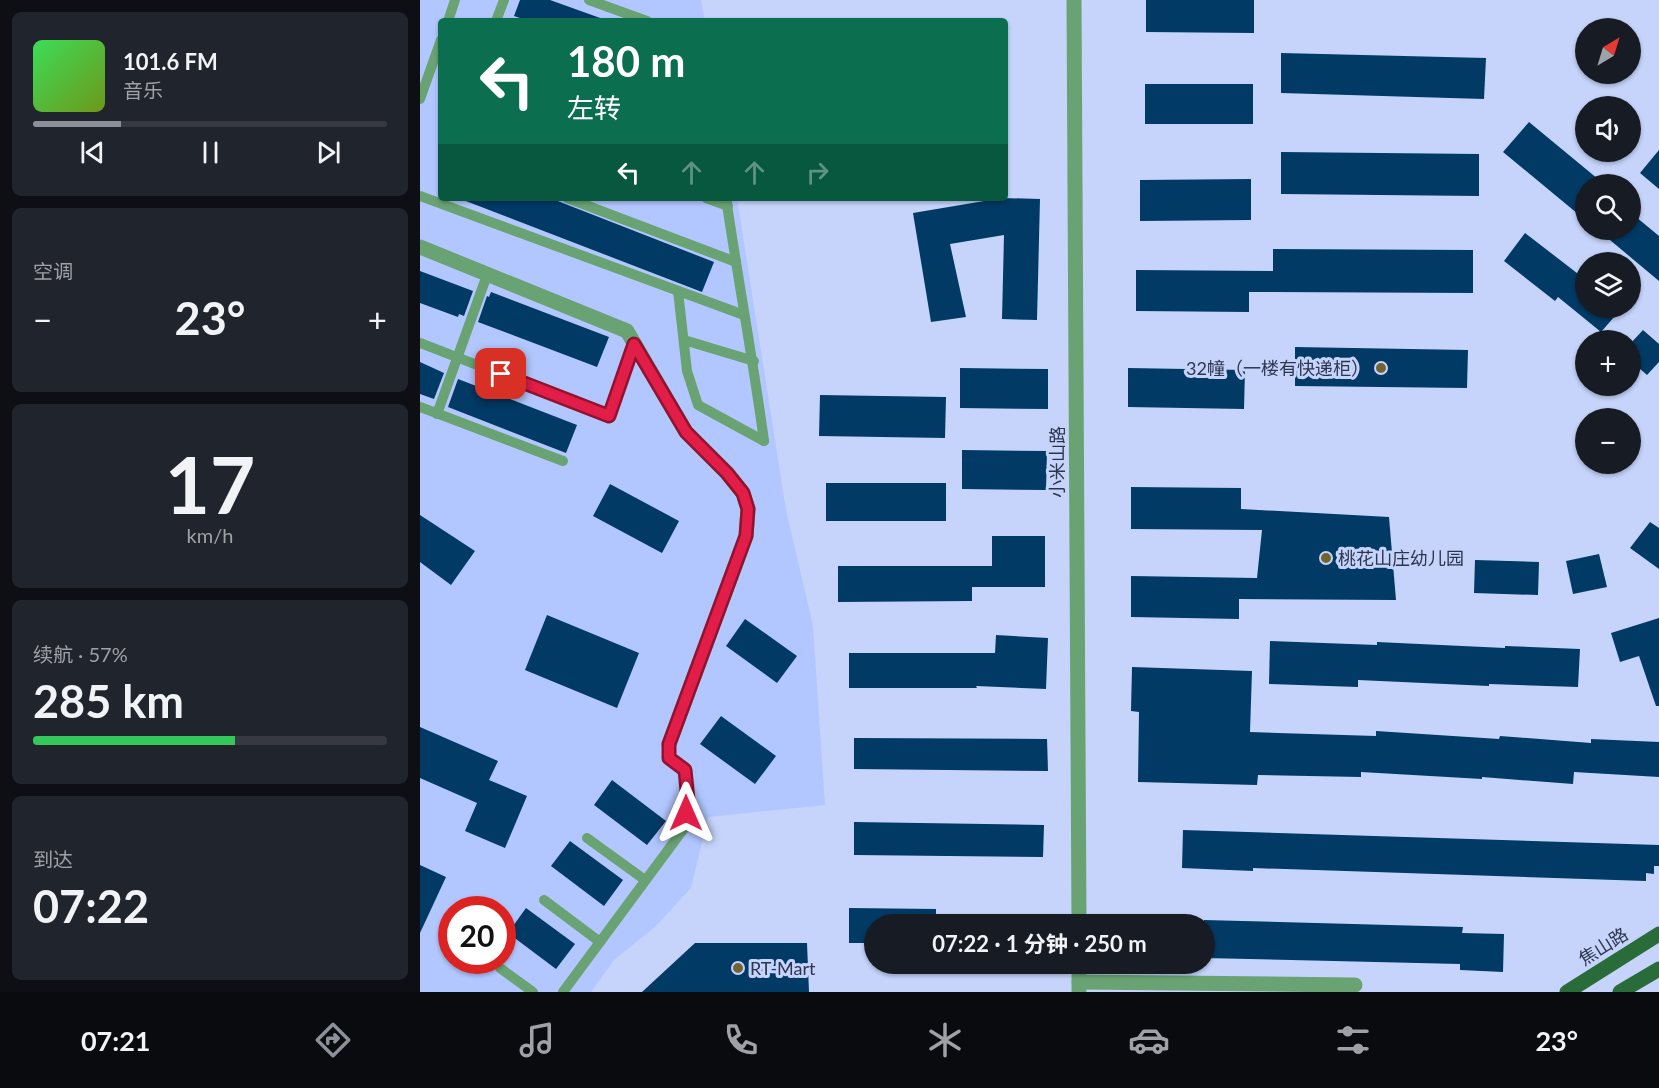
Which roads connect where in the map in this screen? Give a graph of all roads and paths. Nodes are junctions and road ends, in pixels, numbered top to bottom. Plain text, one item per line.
1 (455, 0) edge
2 (504, 0) edge
3 (589, 0) edge
4 (1074, 0) edge
5 (449, 18) edge
6 (497, 18) edge
7 (639, 18) edge
8 (438, 48) edge
9 (420, 99) edge
10 (420, 196) edge
11 (575, 201) edge
12 (727, 202) edge
13 (420, 247) edge
14 (736, 262) junction
15 (488, 274) junction
16 (678, 291) junction
17 (744, 315) junction
18 (684, 340) junction
19 (420, 343) edge
20 (634, 344) junction
21 (457, 357) junction
22 (754, 361) junction
23 (420, 407) edge
24 (437, 414) junction
25 (563, 461) dead end
26 (669, 744) joint
27 (587, 838) dead end
28 (645, 880) junction
29 (544, 900) dead end
30 (1079, 914) edge
31 (1659, 933) edge
32 (600, 942) junction
33 (1659, 969) edge
34 (508, 974) edge
35 (1355, 985) dead end
36 (1079, 987) edge
37 (533, 992) edge
38 (563, 992) edge
39 (1567, 992) edge
40 (1620, 992) edge

1 - 5 lane
2 - 6 lane
3 - 7 lane
4 - 30 street, 小米山路
8 - 9 lane
10 - 16 lane
11 - 14 lane
12 - 14 lane
13 - 15 street
14 - 17 lane
15 - 20 street
15 - 21 lane
16 - 17 lane
16 - 18 lane
17 - 22 lane
18 - 22 lane
18 - 22 lane
19 - 21 lane
20 - 21 lane
20 - 26 street
21 - 24 lane
23 - 24 lane
24 - 25 lane
26 - 28 lane
27 - 28 lane
28 - 32 lane
29 - 32 lane
31 - 39 main road, 焦山路
32 - 38 lane
33 - 40 main road
34 - 37 lane
35 - 36 street

